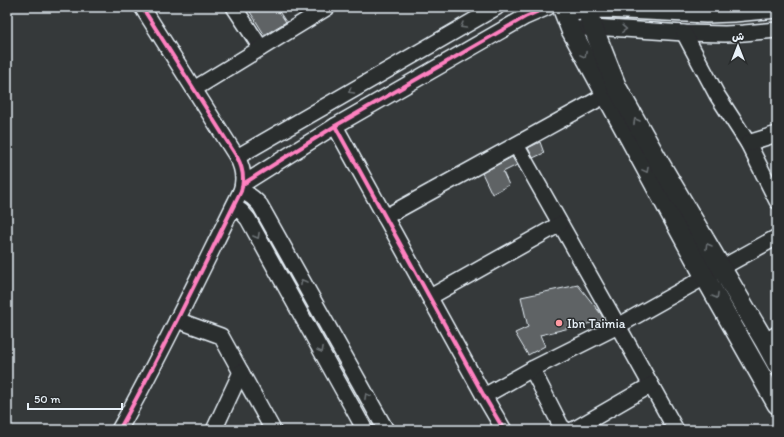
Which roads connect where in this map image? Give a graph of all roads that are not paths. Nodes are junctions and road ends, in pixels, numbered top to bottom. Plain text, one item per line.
1 (142, 7) edge
2 (234, 7) edge
3 (497, 7) edge
4 (548, 7) edge
5 (326, 8) edge
6 (777, 10) edge
7 (588, 15) edge
8 (566, 17) edge
9 (777, 30) edge
10 (684, 33) junction
11 (261, 48) junction
12 (194, 89) junction
13 (611, 91) junction
14 (335, 126) junction
15 (777, 134) edge
16 (748, 143) junction
17 (516, 144) junction
18 (237, 157) junction
19 (242, 188) junction
20 (777, 201) edge
21 (234, 206) junction
22 (385, 217) junction
23 (560, 224) junction
24 (777, 237) edge
25 (713, 272) junction
26 (430, 297) junction
27 (177, 320) junction
28 (618, 326) junction
29 (771, 338) edge
30 (777, 364) edge
31 (532, 369) junction
32 (241, 372) junction
33 (651, 385) junction
34 (484, 396) junction
35 (777, 404) edge
36 (360, 428) edge
37 (119, 430) edge
38 (214, 430) edge
39 (273, 430) edge
40 (386, 430) edge
41 (504, 430) edge
42 (566, 430) edge
43 (572, 430) edge
44 (676, 430) edge

1 - 12 street
2 - 11 street
3 -> 18 street
4 - 14 street
5 - 11 street
6 - 7 street
7 - 8 street
7 -> 10 street
7 - 13 main road
8 -> 13 main road
9 - 10 street
10 - 16 street
11 - 12 street
12 - 18 street
13 - 17 street
13 - 25 main road
14 - 19 street
14 - 22 street
15 - 16 street
16 - 20 street
17 - 22 street
17 - 23 street
18 - 19 street
19 - 21 street
40 -> 19 street
21 - 27 street
21 -> 36 street
22 - 26 street
23 - 26 street
23 - 28 street
24 - 25 street
25 - 28 street
25 - 29 main road
25 -> 35 main road
26 - 34 street
27 - 32 street
27 - 37 street
28 - 31 street
28 - 33 street
29 - 30 main road
31 - 34 street
31 - 42 street
32 - 38 street
32 - 39 street
33 - 43 street
33 - 44 street
34 - 41 street

